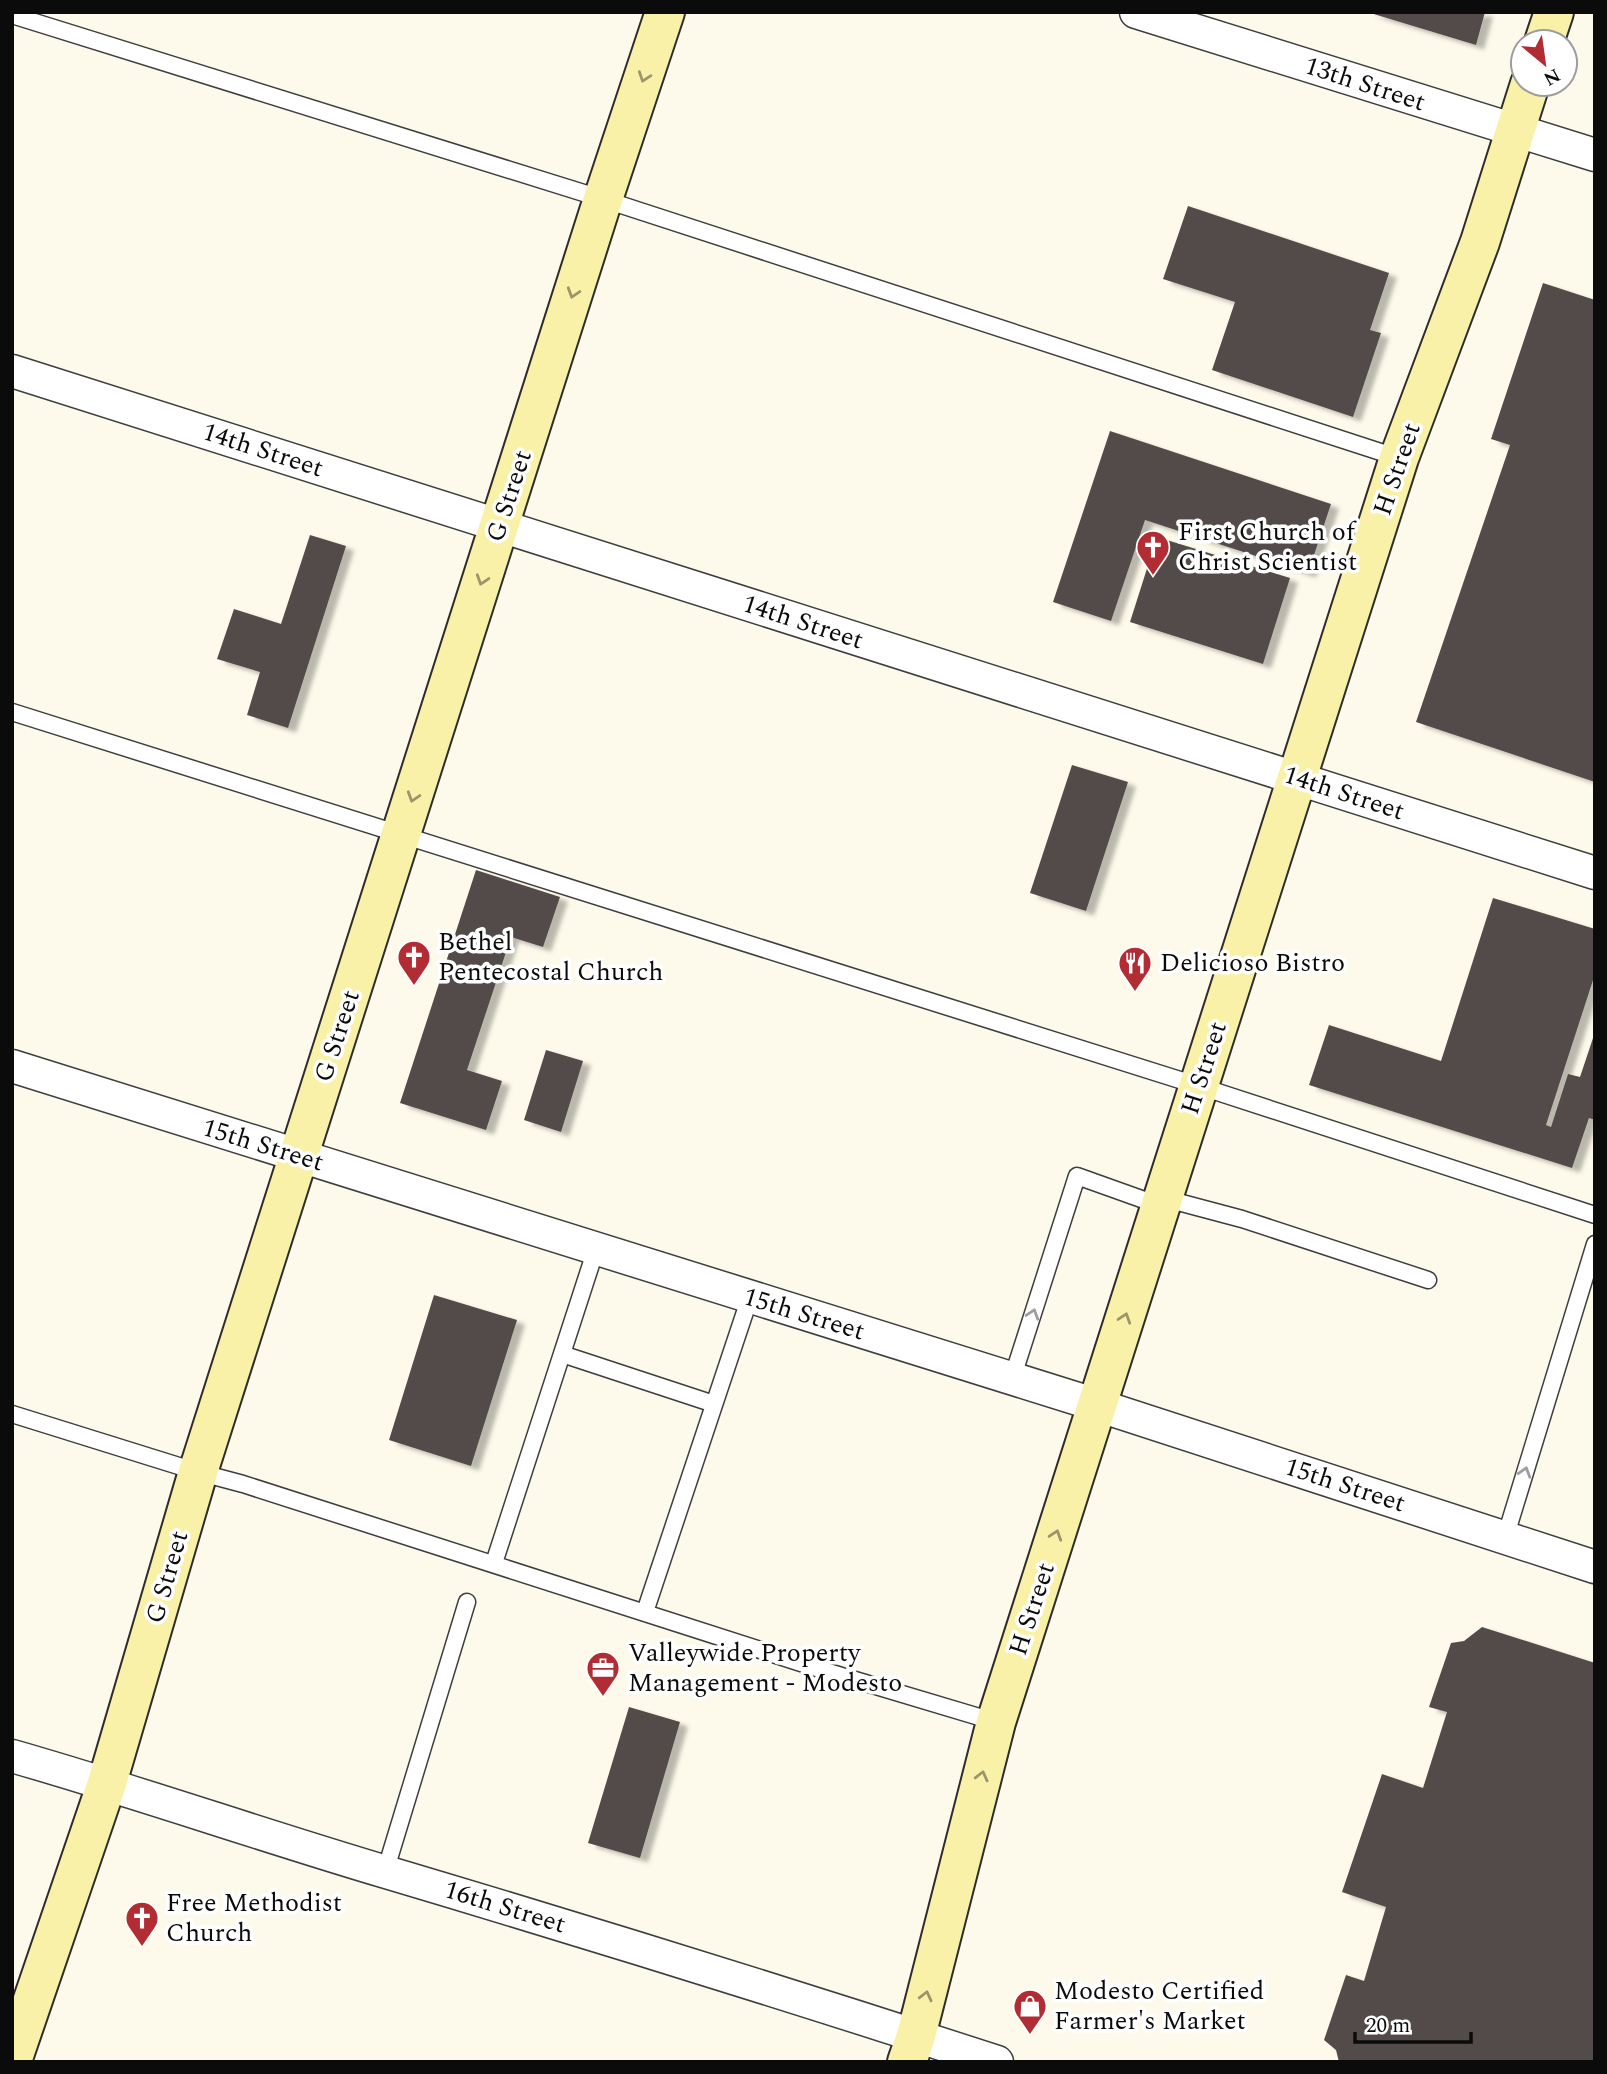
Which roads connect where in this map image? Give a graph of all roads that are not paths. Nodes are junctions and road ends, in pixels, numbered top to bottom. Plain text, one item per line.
1 (666, 12) edge
2 (1136, 12) edge
3 (12, 15) edge
4 (1526, 98) edge
5 (1515, 131) junction
6 (1595, 155) edge
7 (603, 199) junction
8 (12, 371) edge
9 (1399, 458) junction
10 (499, 525) junction
11 (12, 712) edge
12 (1297, 778) junction
13 (401, 836) junction
14 (1595, 873) edge
15 (12, 1066) edge
16 (1199, 1086) junction
17 (299, 1156) junction
18 (1162, 1202) junction
19 (1595, 1215) edge
20 (1595, 1244) edge
21 (596, 1249) junction
22 (1428, 1280) dead end
23 (750, 1297) junction
24 (562, 1354) junction
25 (1012, 1379) junction
26 (714, 1404) junction
27 (1097, 1405) junction
28 (12, 1414) edge
29 (198, 1472) junction
30 (1505, 1538) junction
31 (494, 1563) junction
32 (1595, 1567) edge
33 (467, 1602) dead end
34 (645, 1612) junction
35 (996, 1723) junction
36 (12, 1756) edge
37 (107, 1783) junction
38 (385, 1872) junction
39 (912, 2049) edge
40 (12, 2061) edge
41 (997, 2062) edge

1 -> 7 main road, G Street
2 - 5 street, 13th Street
3 - 7 lane
4 - 5 main road, H Street
5 - 6 street, 13th Street
5 - 9 main road, H Street
7 - 9 lane
7 -> 10 main road, G Street
8 - 10 street, 14th Street
9 - 12 main road, H Street
10 - 12 street, 14th Street
10 -> 13 main road, G Street
11 - 13 lane
12 - 14 street, 14th Street
12 - 16 main road, H Street
13 - 16 lane
13 - 17 main road, G Street
15 - 17 street, 15th Street
16 - 18 main road, H Street
16 - 19 lane
17 - 21 street, 15th Street
17 - 29 main road, G Street
18 - 22 lane
25 -> 18 lane
27 -> 18 main road, H Street
30 -> 20 lane
21 - 23 street, 15th Street
21 - 24 lane
23 - 25 street, 15th Street
23 - 26 lane
24 - 26 lane
24 - 31 lane
25 - 27 street, 15th Street
26 - 34 lane
27 - 30 street, 15th Street
35 -> 27 main road, H Street
28 - 29 lane
29 - 31 lane
29 - 37 main road, G Street
30 - 32 street, 15th Street
31 - 34 lane
33 - 38 lane
34 - 35 lane
39 -> 35 main road, H Street
36 - 37 street, 16th Street
37 - 38 street, 16th Street
37 - 40 main road, G Street
38 - 39 street, 16th Street
39 - 41 street, 16th Street

